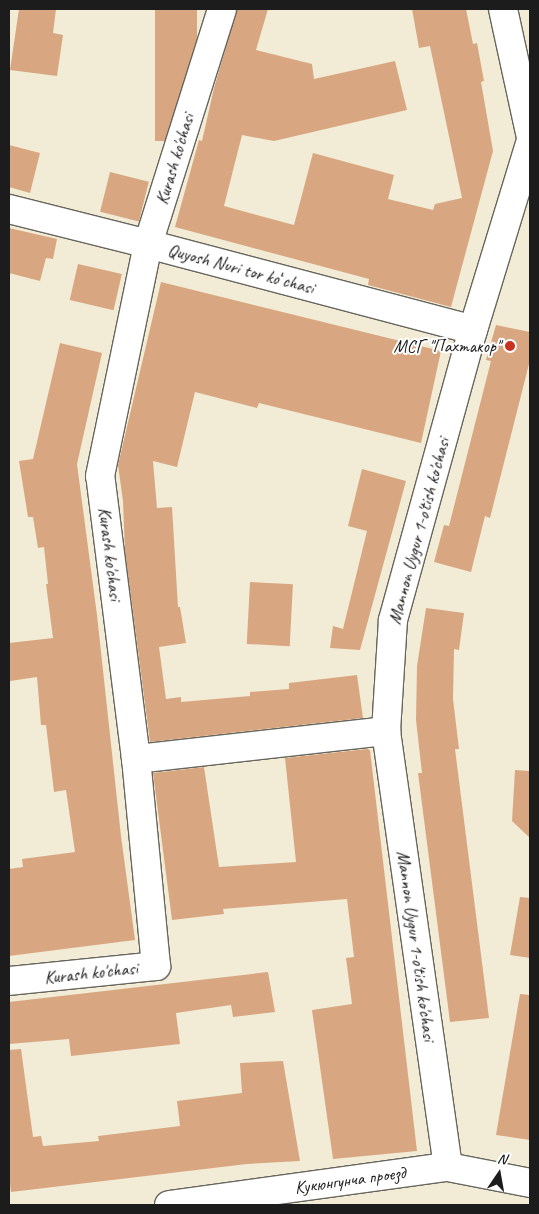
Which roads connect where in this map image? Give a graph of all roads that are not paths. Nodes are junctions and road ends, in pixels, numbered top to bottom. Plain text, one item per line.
1 (222, 9) edge
2 (503, 9) edge
3 (530, 133) edge
4 (530, 144) edge
5 (9, 209) edge
6 (148, 244) junction
7 (473, 330) junction
8 (386, 731) junction
9 (136, 758) junction
10 (9, 981) edge
11 (448, 1166) junction
12 (530, 1183) edge
13 (169, 1205) edge

1 - 6 street, Kurash ko'chasi
2 - 3 street
4 - 7 street, Mannon Uygur 1-o'tish ko'chasi
5 - 6 street, Quyosh Nuri tor koʻchasi
6 - 7 street, Quyosh Nuri tor koʻchasi
6 - 9 street, Kurash ko'chasi
7 - 8 street, Mannon Uygur 1-o'tish ko'chasi
8 - 9 street
8 - 11 street, Mannon Uygur 1-o'tish ko'chasi
9 - 10 street, Kurash ko'chasi
11 - 12 street, Кукюнгунча проезд
11 - 13 street, Кукюнгунча проезд

